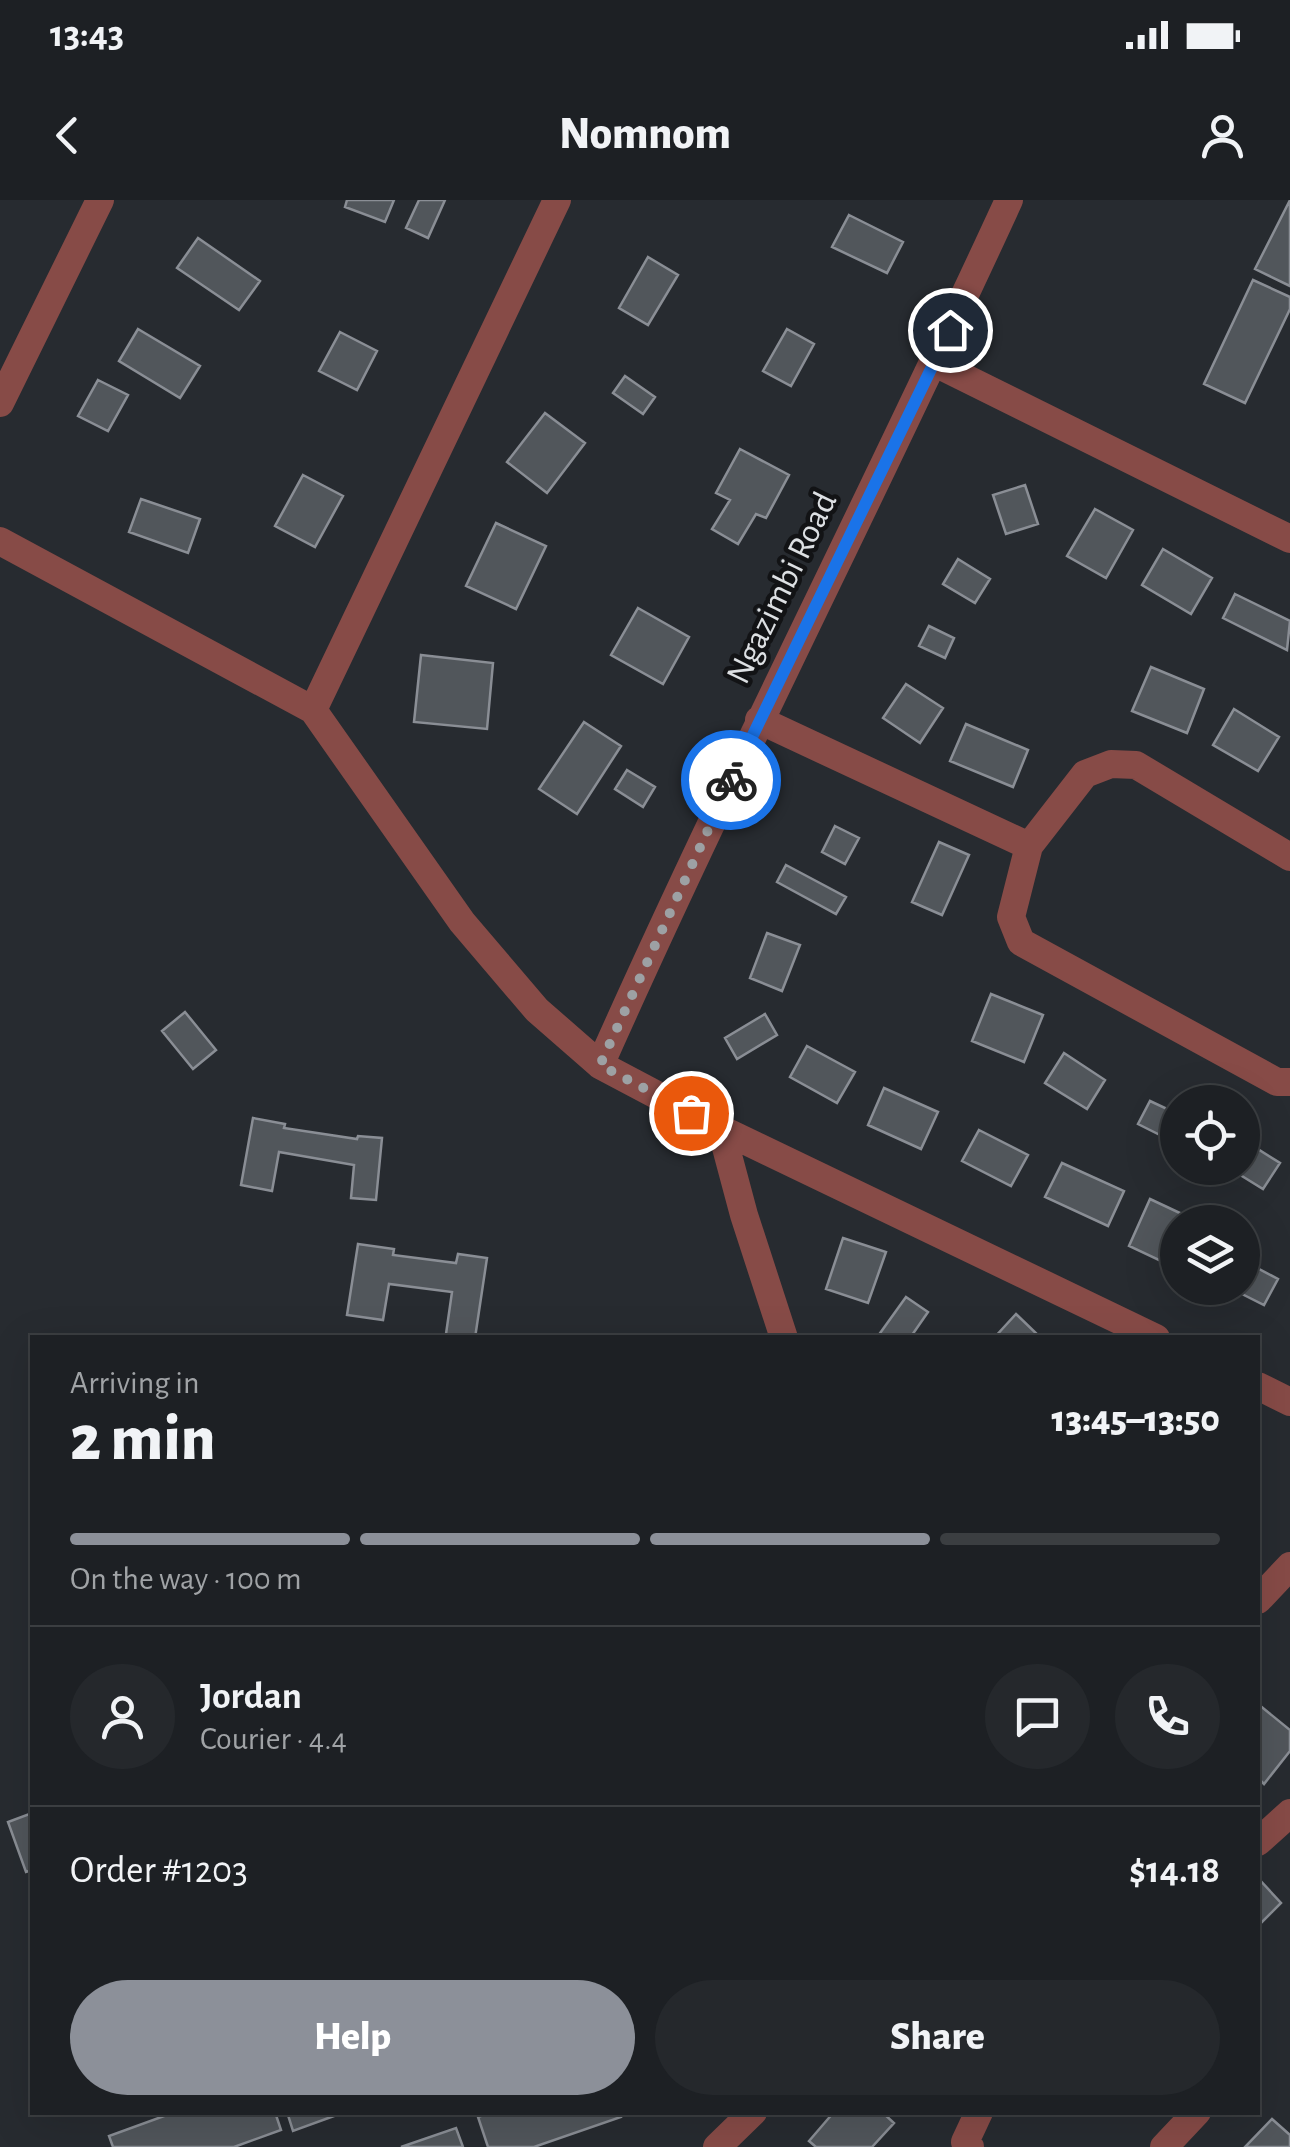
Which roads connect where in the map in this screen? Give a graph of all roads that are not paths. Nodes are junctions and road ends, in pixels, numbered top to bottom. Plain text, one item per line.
1 (100, 200) edge
2 (557, 200) edge
3 (1010, 200) edge
4 (934, 363) junction
5 (0, 403) edge
6 (1290, 538) edge
7 (0, 541) edge
8 (312, 710) junction
9 (759, 720) junction
10 (1029, 846) junction
11 (1290, 857) edge
12 (600, 1065) junction
13 (1290, 1082) edge
14 (721, 1129) junction
15 (783, 1335) edge
16 (1150, 1335) edge
17 (1260, 1387) edge
18 (1290, 1402) edge
19 (1290, 1566) edge
20 (1260, 1598) edge
21 (1290, 1812) edge
22 (1260, 1840) edge
23 (750, 2115) edge
24 (978, 2115) edge
25 (1194, 2115) edge
26 (1167, 2146) edge
27 (716, 2147) edge
28 (970, 2147) edge

1 - 5 street
2 - 8 street
3 - 4 street, Ngazimbi Road
4 - 6 street
4 - 9 street, Ngazimbi Road
7 - 8 street
8 - 12 street
9 - 10 street
9 - 12 street, Ngazimbi Road
10 - 11 street
10 - 13 street
12 - 14 street
14 - 15 street
14 - 16 street
17 - 18 street
19 - 20 street
21 - 22 street
23 - 27 street
24 - 28 street
25 - 26 street

